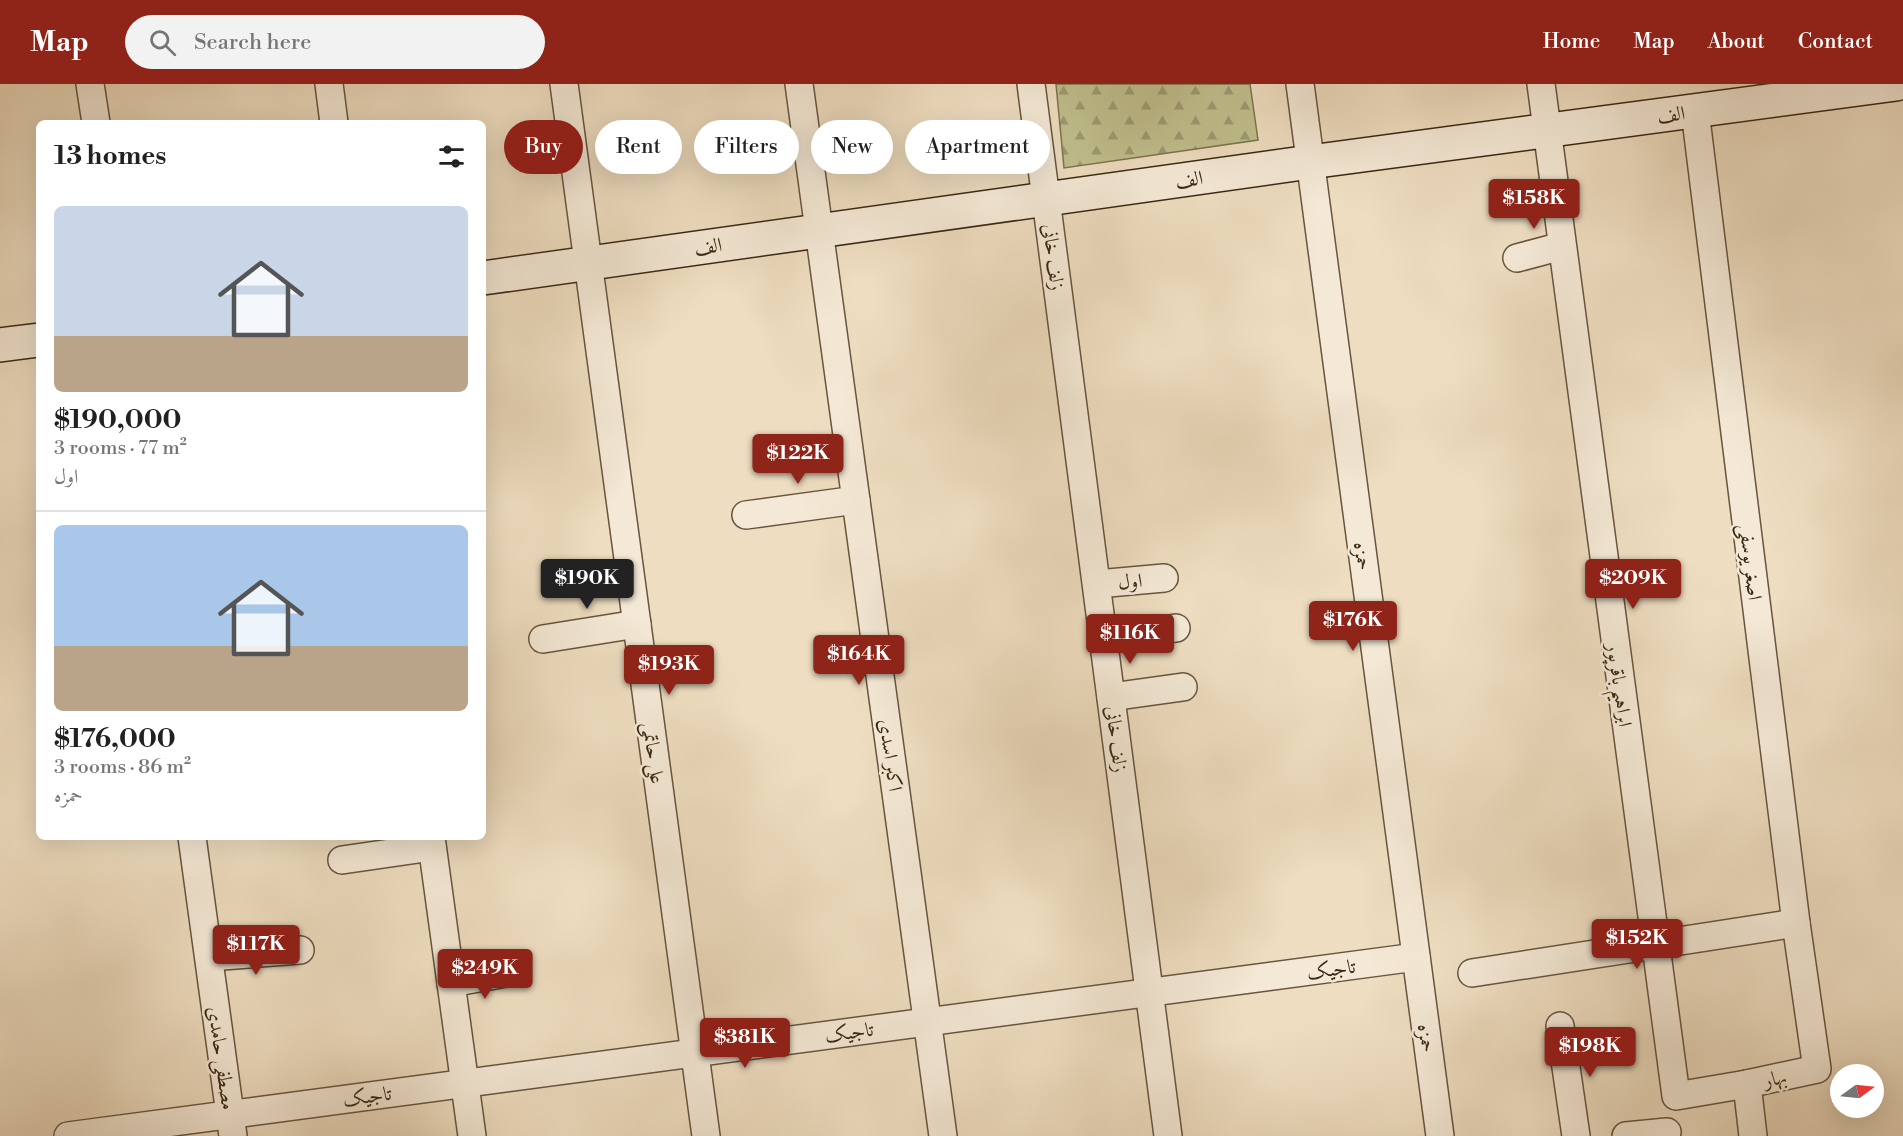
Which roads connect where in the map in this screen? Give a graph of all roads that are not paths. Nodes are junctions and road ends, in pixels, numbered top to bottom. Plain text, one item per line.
1 (90, 84) edge
2 (329, 84) edge
3 (564, 84) edge
4 (799, 84) edge
5 (1031, 84) edge
6 (1300, 84) edge
7 (1541, 84) edge
8 (1896, 84) edge
9 (1785, 91) edge
10 (1695, 111) junction
11 (96, 120) edge
12 (334, 120) edge
13 (1547, 130) junction
14 (1310, 162) junction
15 (1047, 199) junction
16 (819, 231) junction
17 (1562, 246) junction
18 (1517, 258) dead end
19 (588, 263) junction
20 (486, 278) edge
21 (36, 340) edge
22 (0, 345) edge
23 (856, 500) junction
24 (746, 515) dead end
25 (1164, 578) dead end
26 (1097, 584) junction
27 (637, 624) junction
28 (1176, 628) dead end
29 (543, 639) dead end
30 (1104, 639) junction
31 (1183, 687) dead end
32 (1111, 697) junction
33 (192, 840) edge
34 (432, 842) edge
35 (342, 860) dead end
36 (1796, 923) junction
37 (1655, 944) junction
38 (300, 950) dead end
39 (209, 957) junction
40 (1416, 957) junction
41 (510, 972) dead end
42 (1472, 972) dead end
43 (450, 983) junction
44 (1150, 993) junction
45 (1809, 1012) joint
46 (927, 1022) junction
47 (1560, 1026) dead end
48 (694, 1053) junction
49 (465, 1083) junction
50 (1747, 1084) junction
51 (1676, 1096) joint
52 (231, 1125) edge
53 (1668, 1132) dead end
54 (68, 1136) edge
55 (472, 1136) edge
56 (706, 1136) edge
57 (943, 1136) edge
58 (1168, 1136) edge
59 (1440, 1136) edge
60 (1576, 1136) edge
61 (1626, 1136) edge
62 (1754, 1136) edge

1 - 11 street
2 - 12 street
3 - 19 street, علی حاتمی
4 - 16 street, اکبر اسدی
5 - 15 street, زلف خانی
6 - 14 street, حمزه
7 - 13 street, ابراهیم باقرپور
8 - 9 street, الف
9 - 10 street, الف
10 - 13 street, الف
10 - 36 street, اصغر یوسفی
13 - 14 street, الف
13 - 17 street, ابراهیم باقرپور
14 - 15 street, الف
14 - 40 street, حمزه
15 - 16 street, الف
15 - 26 street, زلف خانی
16 - 19 street, الف
16 - 23 street, اکبر اسدی
17 - 18 street
17 - 37 street, ابراهیم باقرپور
19 - 20 street, الف
19 - 27 street, علی حاتمی
21 - 22 street
23 - 24 street
23 - 46 street, اکبر اسدی
25 - 26 street, اول
26 - 30 street, زلف خانی
27 - 29 street
27 - 48 street, علی حاتمی
28 - 30 street
30 - 32 street, زلف خانی
31 - 32 street
32 - 44 street, زلف خانی
33 - 39 street, مصطفی حامدی
34 - 35 street
34 - 43 street
36 - 37 street
36 - 45 street, اصغر یوسفی
37 - 42 street
37 - 51 street, ابراهیم باقرپور
38 - 39 street
39 - 52 street, مصطفی حامدی
40 - 44 street, تاجیک
40 - 59 street, حمزه
41 - 43 street
43 - 49 street
44 - 46 street, تاجیک
44 - 58 street, زلف خانی
45 - 50 street, بهار
46 - 48 street, تاجیک
46 - 57 street, اکبر اسدی
47 - 60 street
48 - 49 street, تاجیک
48 - 56 street, علی حاتمی
49 - 52 street, تاجیک
49 - 55 street
50 - 51 street, بهار
50 - 62 street
52 - 54 street, تاجیک
53 - 61 street

